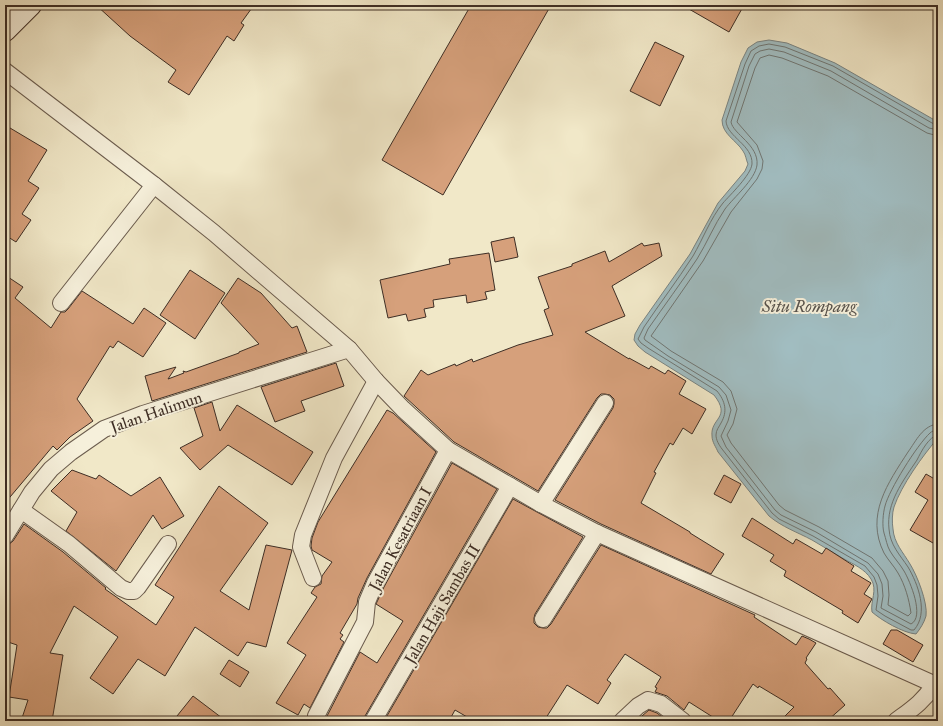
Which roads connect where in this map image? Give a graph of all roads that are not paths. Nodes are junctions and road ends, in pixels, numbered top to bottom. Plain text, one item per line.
1 (30, 5) edge
2 (5, 30) edge
3 (5, 71) edge
4 (154, 185) junction
5 (61, 303) dead end
6 (349, 349) junction
7 (376, 381) junction
8 (606, 403) dead end
9 (448, 450) junction
10 (510, 486) junction
11 (541, 504) junction
12 (21, 510) junction
13 (597, 533) junction
14 (5, 536) edge
15 (168, 544) dead end
16 (314, 578) dead end
17 (543, 619) dead end
18 (936, 685) edge
19 (316, 716) dead end
20 (374, 721) edge
21 (622, 721) edge
22 (683, 721) edge
23 (896, 721) edge

1 - 2 main road
3 - 4 street
4 - 5 street
4 - 6 street
6 - 7 street
6 - 12 street, Jalan Halimun
7 - 9 street
7 - 16 street
8 - 11 street
9 - 10 street
9 - 19 street, Jalan Kesatriaan I
10 - 11 street
10 - 20 street, Jalan Haji Sambas II
11 - 13 street
12 - 14 street, Jalan Halimun
12 - 15 street
13 - 17 street
13 - 18 street
18 - 23 street
21 - 22 street

